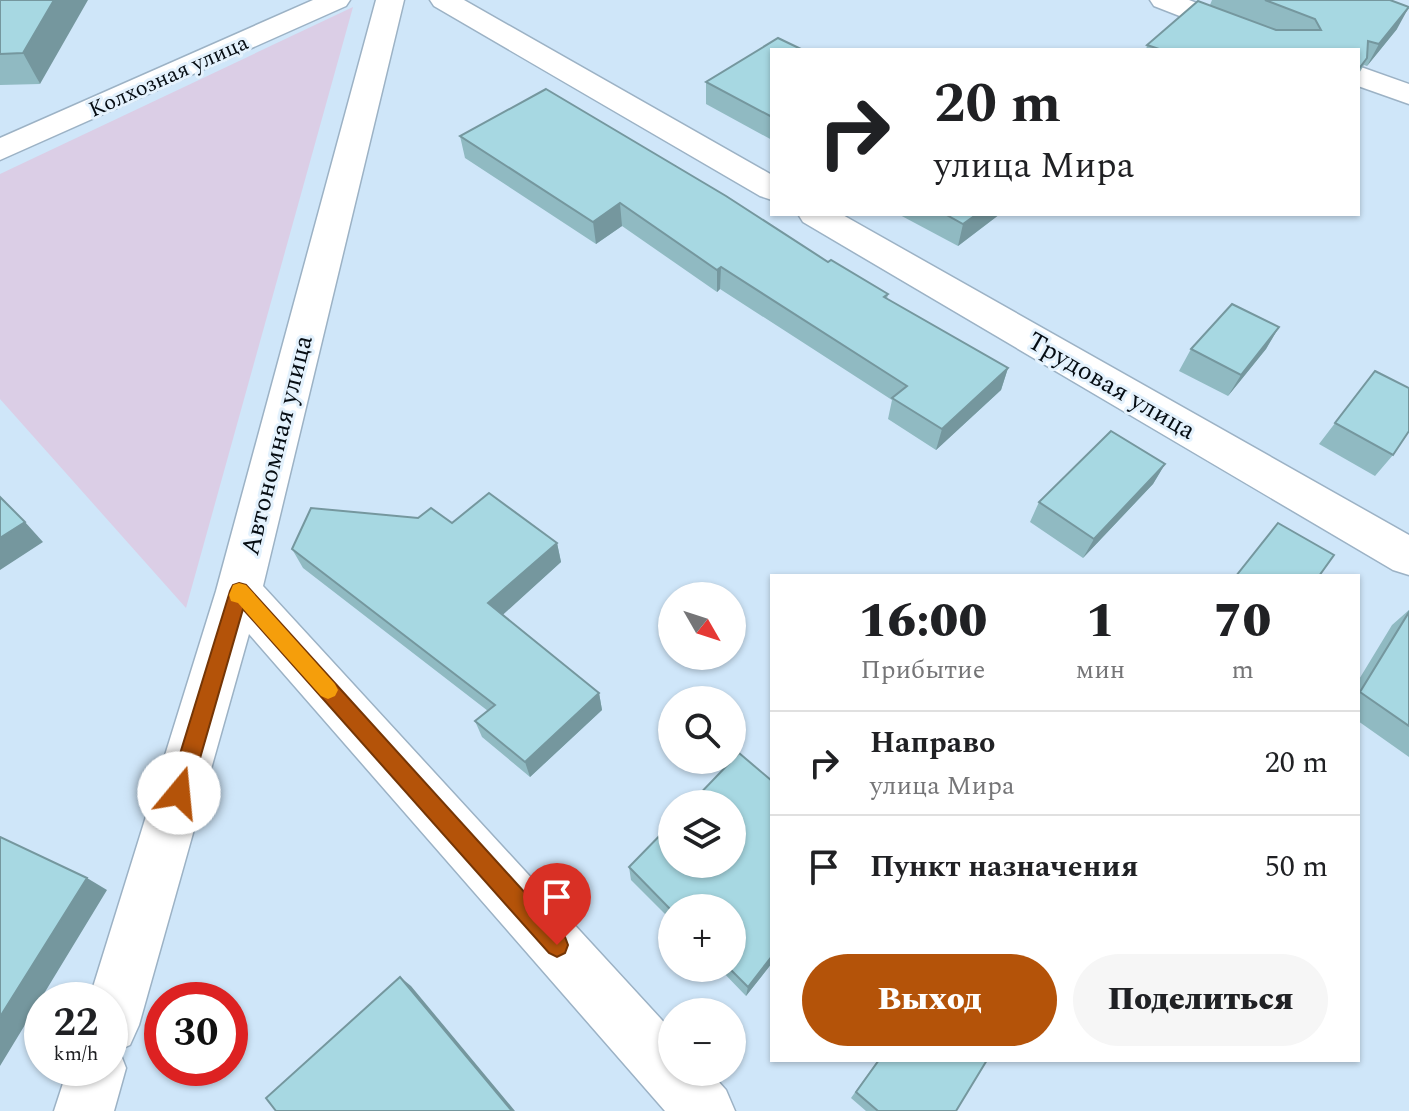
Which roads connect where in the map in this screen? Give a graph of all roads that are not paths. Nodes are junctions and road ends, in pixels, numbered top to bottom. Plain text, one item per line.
1 (336, 0) edge
2 (390, 0) edge
3 (444, 0) edge
4 (1164, 0) edge
5 (1288, 48) edge
6 (1360, 76) edge
7 (1409, 95) edge
8 (0, 150) edge
9 (770, 188) edge
10 (818, 216) edge
11 (1409, 557) edge
12 (239, 591) junction
13 (123, 982) edge
14 (92, 1086) edge
15 (84, 1111) edge
16 (705, 1111) edge

1 - 8 street, Колхозная улица
2 - 12 street, Автономная улица
3 - 9 street
4 - 5 street
6 - 7 street
10 - 11 street, Трудовая улица
12 - 13 street, Автономная улица
12 - 16 street
14 - 15 street

